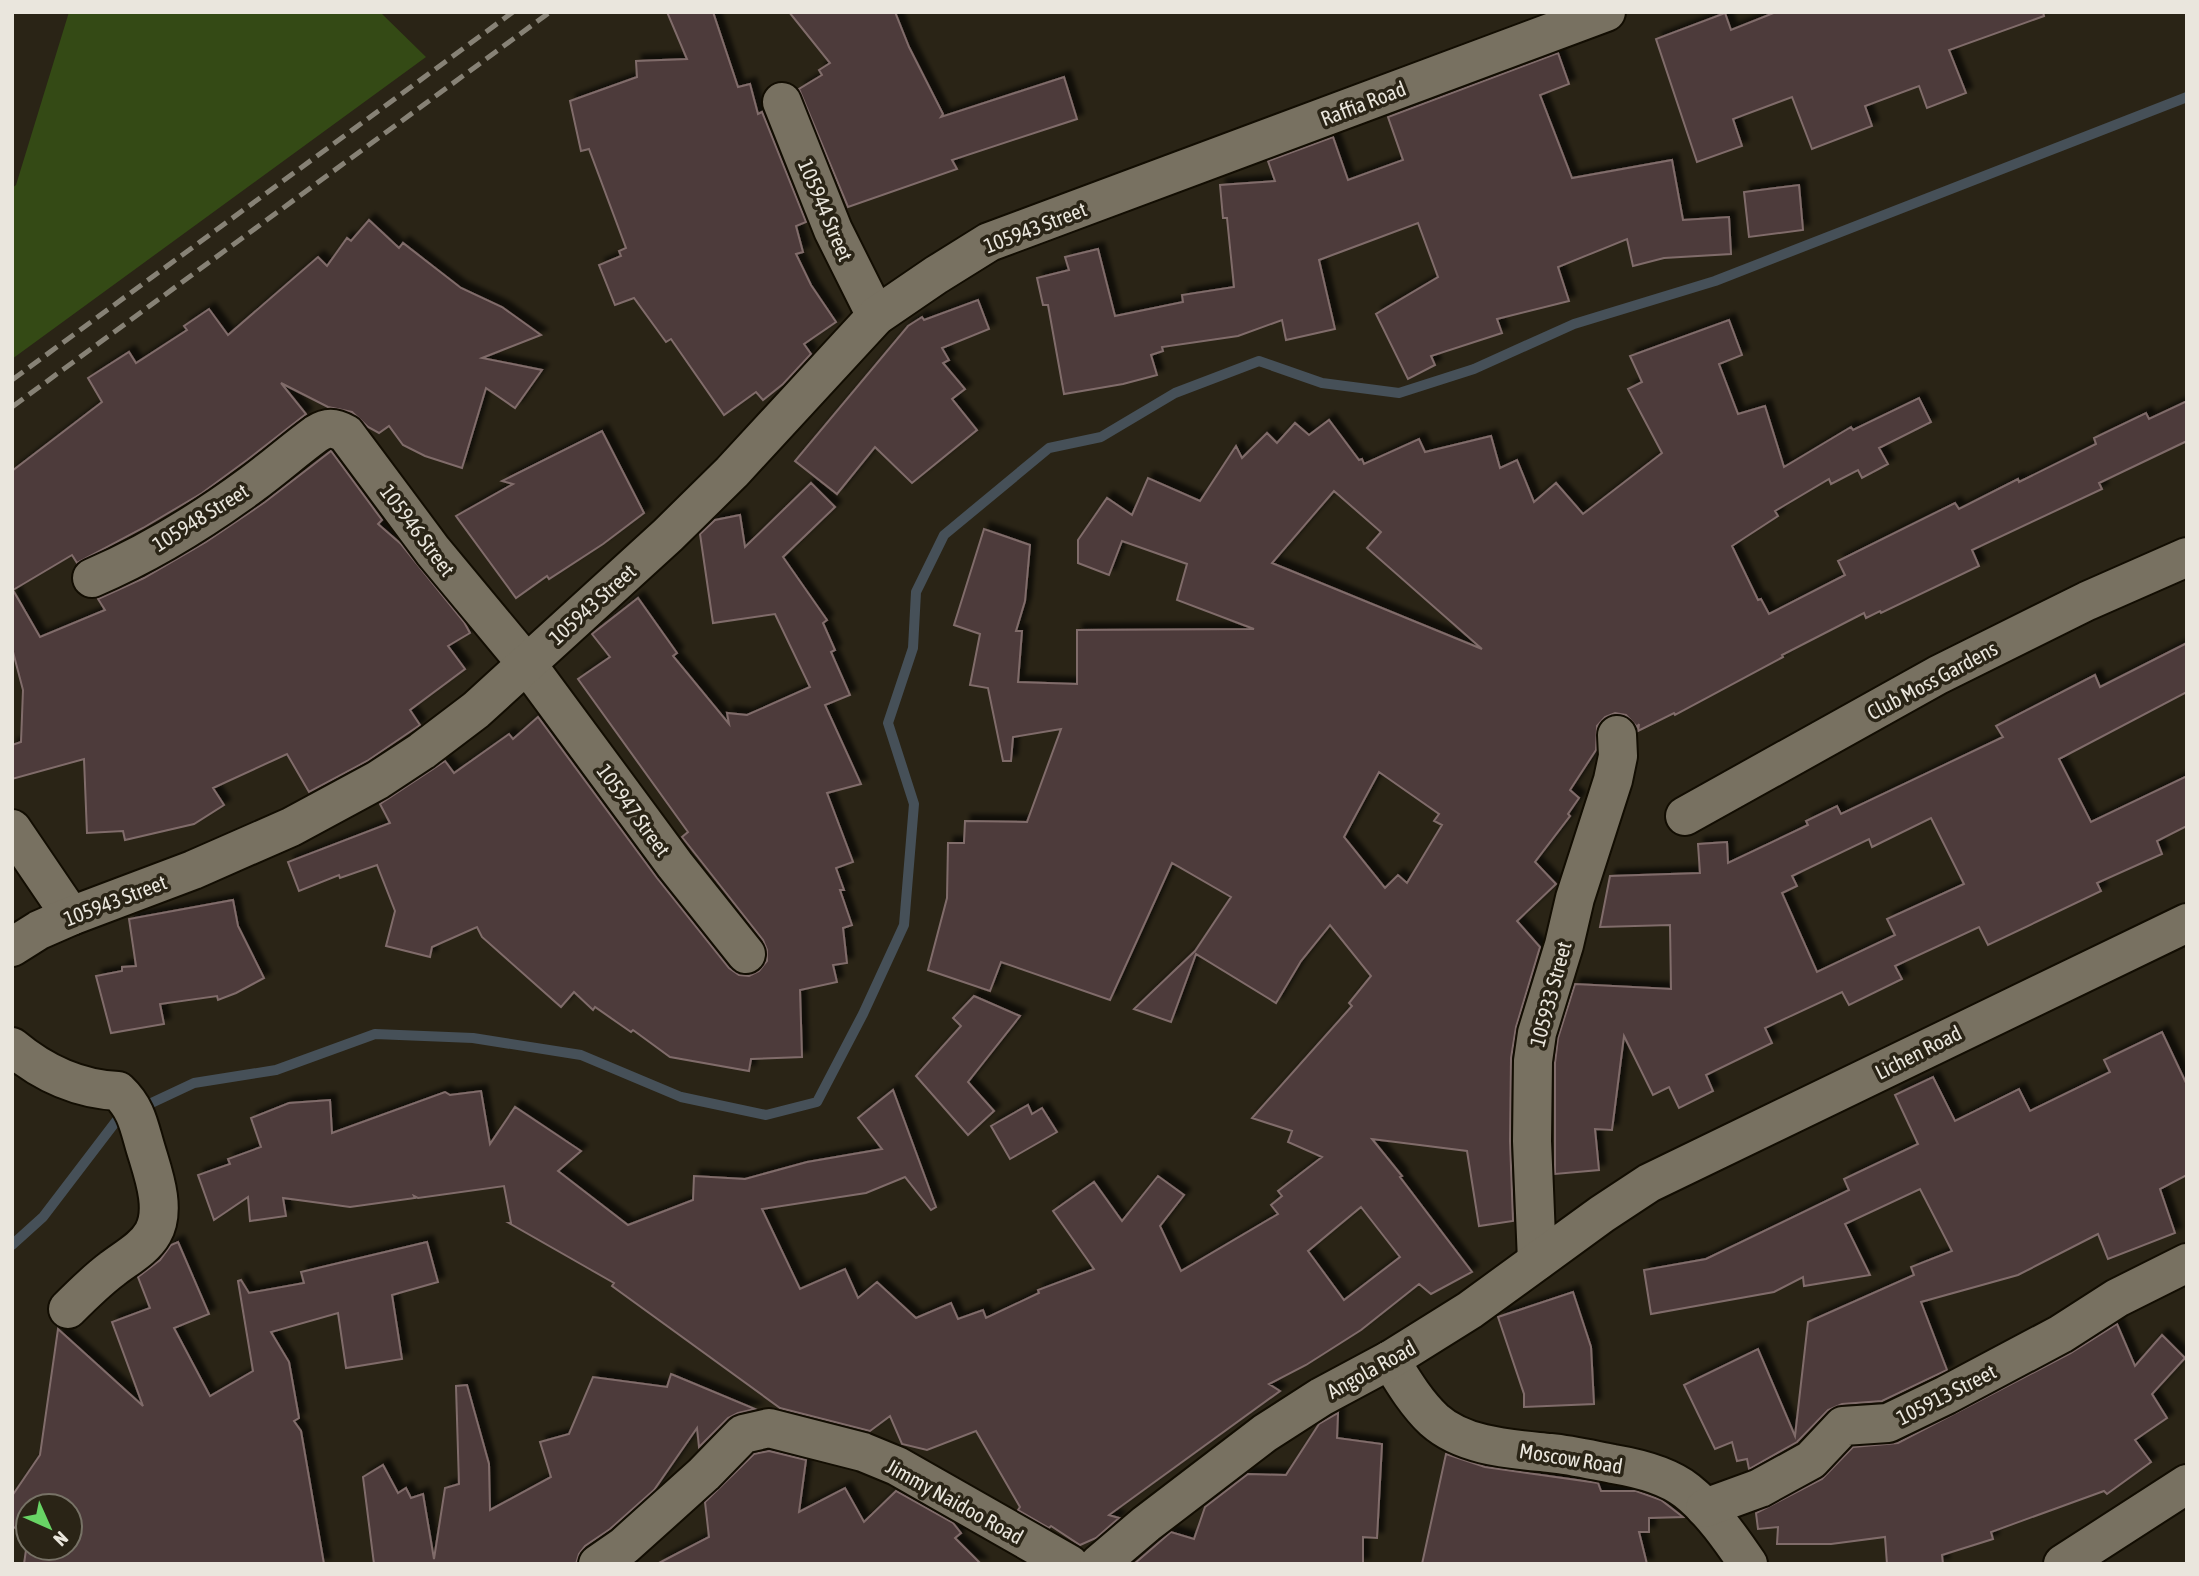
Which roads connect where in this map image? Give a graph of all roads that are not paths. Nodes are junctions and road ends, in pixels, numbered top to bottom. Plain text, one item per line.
1 (1606, 12) edge
2 (782, 102) dead end
3 (1121, 194) joint
4 (876, 316) junction
5 (302, 444) joint
6 (2187, 557) edge
7 (92, 578) dead end
8 (526, 663) junction
9 (1617, 735) dead end
10 (1685, 816) dead end
11 (12, 829) edge
12 (71, 916) junction
13 (2187, 923) edge
14 (12, 947) edge
15 (746, 954) dead end
16 (12, 1047) edge
17 (1650, 1183) joint
18 (1537, 1261) junction
19 (2187, 1263) edge
20 (68, 1309) dead end
21 (1390, 1360) junction
22 (2187, 1484) edge
23 (1705, 1508) junction
24 (598, 1564) edge
25 (1069, 1564) edge
26 (1099, 1564) edge
27 (1748, 1564) edge
28 (2063, 1564) edge

1 - 3 street, Raffia Road
2 - 4 street, 105944 Street
3 - 4 street, 105943 Street
4 - 8 street, 105943 Street
5 - 7 street, 105948 Street
5 - 8 street, 105946 Street
6 - 10 street, Club Moss Gardens
8 - 12 street, 105943 Street
8 - 15 street, 105947 Street
9 - 18 street, 105933 Street
11 - 12 street
12 - 14 street, 105943 Street
13 - 17 street, Lichen Road
16 - 20 street
17 - 18 street, Angola Road
18 - 21 street, Angola Road
19 - 23 street, 105913 Street
21 - 23 street, Moscow Road
21 - 26 street, Angola Road
22 - 28 street
23 - 27 street, Moscow Road
24 - 25 street, Jimmy Naidoo Road

